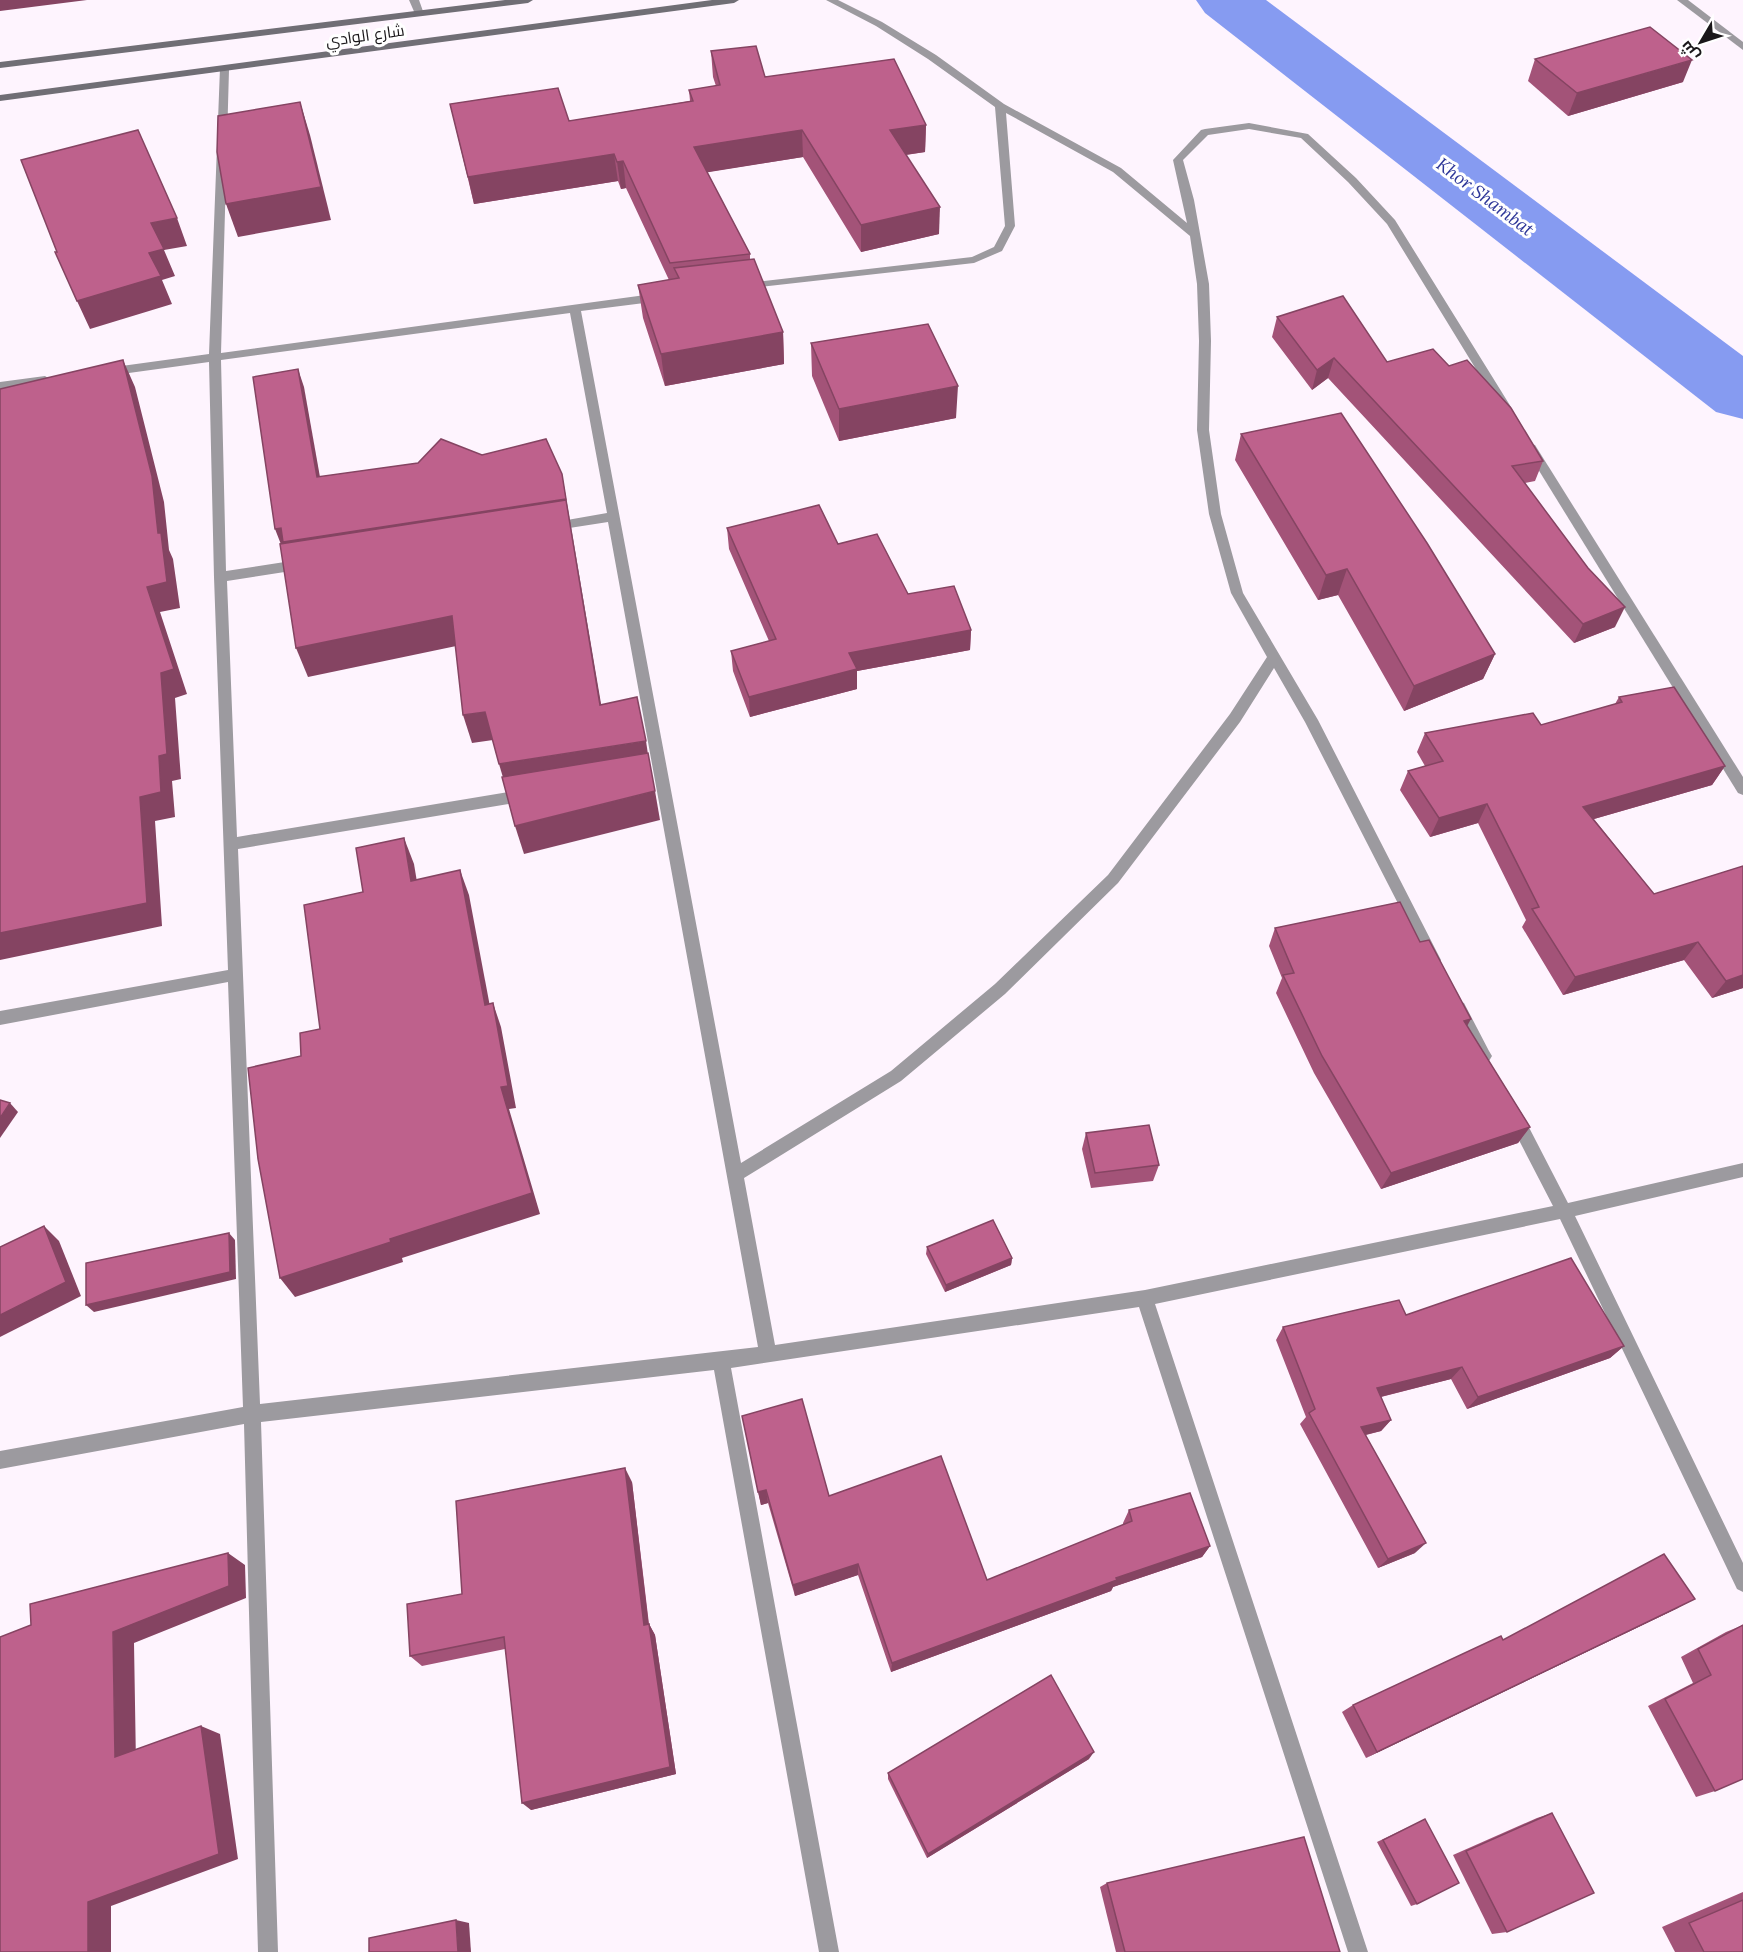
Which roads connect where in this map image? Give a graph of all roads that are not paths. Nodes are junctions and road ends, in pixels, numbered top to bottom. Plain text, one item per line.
1 (414, 0) edge
2 (528, 0) edge
3 (734, 0) edge
4 (831, 0) edge
5 (1682, 0) edge
6 (419, 14) junction
7 (1743, 47) edge
8 (0, 66) edge
9 (224, 70) junction
10 (0, 98) edge
11 (1000, 106) junction
12 (1195, 235) junction
13 (739, 287) edge
14 (669, 296) edge
15 (575, 307) junction
16 (215, 357) junction
17 (90, 374) edge
18 (57, 379) edge
19 (0, 386) edge
20 (1510, 415) edge
21 (1523, 435) edge
22 (612, 517) junction
23 (531, 530) edge
24 (312, 563) edge
25 (220, 577) junction
26 (1274, 657) junction
27 (1743, 789) edge
28 (544, 793) edge
29 (230, 844) junction
30 (1440, 971) edge
31 (234, 975) junction
32 (1451, 992) edge
33 (0, 1018) edge
34 (1489, 1065) edge
35 (1510, 1107) edge
36 (1743, 1170) edge
37 (735, 1175) junction
38 (1564, 1211) junction
39 (1145, 1298) junction
40 (768, 1354) junction
41 (721, 1361) junction
42 (252, 1414) junction
43 (0, 1460) edge
44 (1743, 1583) edge
45 (268, 1952) edge
46 (829, 1952) edge
47 (1358, 1952) edge

1 - 6 street
2 - 6 main road, شارع الوادي
3 - 9 main road, شارع الوادي
4 - 11 street
5 - 7 street
6 - 8 main road, شارع الوادي
9 - 10 main road, شارع الوادي
9 - 16 street
11 - 12 street
11 - 13 street
12 - 20 street
12 - 26 street
14 - 15 street
15 - 16 street
15 - 22 street
16 - 17 street
16 - 25 street
18 - 19 street
21 - 27 street
22 - 23 street
22 - 37 street
24 - 25 street
25 - 29 street
26 - 30 street
26 - 37 street
28 - 29 street
29 - 31 street
31 - 33 street
31 - 42 street
32 - 34 street
35 - 38 street
36 - 38 street
37 - 40 street
38 - 39 street
38 - 44 street
39 - 40 street
39 - 47 street
40 - 41 street
41 - 42 street
41 - 46 street
42 - 43 street
42 - 45 street

